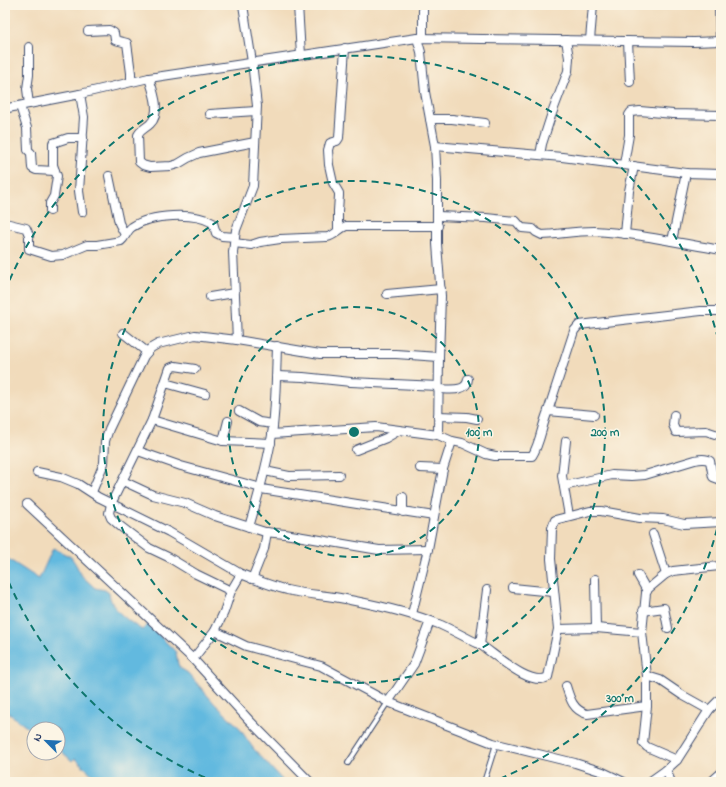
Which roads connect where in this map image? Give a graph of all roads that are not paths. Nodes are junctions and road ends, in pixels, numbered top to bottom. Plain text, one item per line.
1 (243, 5) edge
2 (298, 5) edge
3 (423, 5) edge
4 (593, 5) edge
5 (719, 5) edge
6 (88, 31) dead end
7 (420, 38) junction
8 (566, 40) junction
9 (590, 40) junction
10 (628, 41) junction
11 (721, 41) edge
12 (29, 47) dead end
13 (345, 48) junction
14 (301, 55) junction
15 (252, 62) junction
16 (149, 78) junction
17 (131, 82) junction
18 (630, 82) dead end
19 (80, 94) junction
20 (29, 104) junction
21 (20, 106) junction
22 (8, 108) dead end
23 (256, 111) junction
24 (210, 114) dead end
25 (721, 115) edge
26 (430, 119) junction
27 (485, 123) dead end
28 (82, 138) junction
29 (255, 142) junction
30 (435, 146) junction
31 (540, 156) junction
32 (624, 164) junction
33 (634, 166) junction
34 (55, 171) junction
35 (686, 173) junction
36 (721, 174) edge
37 (109, 176) dead end
38 (50, 211) dead end
39 (82, 212) dead end
40 (438, 216) junction
41 (5, 223) edge
42 (438, 226) junction
43 (338, 230) junction
44 (625, 234) junction
45 (125, 235) junction
46 (234, 240) junction
47 (672, 241) junction
48 (721, 250) edge
49 (441, 289) junction
50 (234, 293) junction
51 (387, 294) dead end
52 (210, 297) dead end
53 (721, 312) edge
54 (123, 334) dead end
55 (237, 340) junction
56 (277, 346) junction
57 (147, 352) junction
58 (438, 358) junction
59 (195, 369) dead end
60 (277, 376) junction
61 (468, 379) dead end
62 (165, 383) junction
63 (438, 388) junction
64 (205, 394) dead end
65 (239, 411) dead end
66 (548, 411) junction
67 (594, 415) dead end
68 (674, 415) dead end
69 (438, 416) junction
70 (477, 419) dead end
71 (152, 420) junction
72 (228, 421) dead end
73 (273, 424) junction
74 (398, 431) junction
75 (272, 434) junction
76 (438, 435) junction
77 (721, 436) edge
78 (452, 440) junction
79 (224, 441) junction
80 (566, 441) dead end
81 (270, 444) junction
82 (356, 450) dead end
83 (138, 451) junction
84 (420, 468) dead end
85 (443, 469) junction
86 (265, 471) junction
87 (37, 472) dead end
88 (339, 475) dead end
89 (721, 480) edge
90 (123, 481) junction
91 (564, 486) junction
92 (261, 488) junction
93 (92, 492) junction
94 (403, 497) dead end
95 (27, 504) dead end
96 (111, 504) junction
97 (402, 512) junction
98 (434, 516) junction
99 (569, 516) junction
100 (721, 522) edge
101 (249, 527) junction
102 (267, 532) junction
103 (653, 534) dead end
104 (428, 549) junction
105 (658, 560) dead end
106 (719, 566) dead end
107 (241, 574) junction
108 (638, 575) dead end
109 (665, 575) junction
110 (252, 579) junction
111 (595, 579) dead end
112 (513, 588) dead end
113 (487, 590) dead end
114 (231, 591) junction
115 (646, 591) junction
116 (553, 592) junction
117 (643, 611) junction
118 (412, 614) junction
119 (430, 621) junction
120 (596, 628) junction
121 (668, 628) dead end
122 (558, 629) junction
123 (215, 631) junction
124 (642, 632) junction
125 (480, 645) junction
126 (193, 659) junction
127 (647, 676) junction
128 (566, 686) dead end
129 (721, 698) edge
130 (388, 702) junction
131 (647, 706) junction
132 (708, 710) junction
133 (496, 744) junction
134 (677, 760) junction
135 (348, 763) dead end
136 (666, 770) junction
137 (721, 773) edge
138 (310, 782) edge
139 (484, 782) edge
140 (624, 782) edge
141 (649, 782) edge
142 (671, 782) edge
143 (711, 782) edge

1 - 15 street
2 - 14 street
3 - 7 street
4 - 9 street
5 - 11 street
6 - 17 street
7 - 8 street
7 - 13 street
7 - 26 street
8 - 9 street
8 - 31 street
9 - 10 street
10 - 11 street
10 - 18 street
12 - 20 street
13 - 14 street
13 - 43 street
14 - 15 street
15 - 16 street
15 - 23 street
16 - 17 street
16 - 29 street
17 - 19 street
19 - 20 street
19 - 28 street
20 - 21 street
21 - 22 street
21 - 34 street
23 - 24 street
23 - 29 street
25 - 32 street
26 - 27 street
26 - 30 street
28 - 34 street
28 - 39 street
29 - 46 street
30 - 31 street
30 - 40 street
31 - 32 street
32 - 33 street
33 - 35 street
33 - 44 street
34 - 38 street
35 - 36 street
35 - 47 street
37 - 45 street
40 - 42 street
40 - 44 street
41 - 45 street
42 - 43 street
42 - 49 street
43 - 46 street
44 - 47 street
45 - 46 street
46 - 50 street
47 - 48 street
49 - 51 street
49 - 58 street
50 - 52 street
50 - 55 street
53 - 66 street
54 - 57 street
55 - 56 street
55 - 57 street
56 - 58 street
56 - 60 street
57 - 93 street
58 - 63 street
59 - 62 street
60 - 63 street
60 - 73 street
61 - 63 street
62 - 64 street
62 - 71 street
63 - 69 street
65 - 73 street
66 - 67 street
66 - 78 street
68 - 77 street
69 - 70 street
69 - 76 street
71 - 79 street
71 - 83 street
72 - 79 street
73 - 75 street
74 - 75 street
74 - 76 street
74 - 82 street
75 - 81 street
76 - 78 street
78 - 85 street
79 - 81 street
80 - 91 street
81 - 86 street
83 - 90 street
83 - 92 street
84 - 85 street
85 - 98 street
86 - 88 street
86 - 92 street
87 - 93 street
89 - 91 street
90 - 96 street
90 - 101 street
91 - 99 street
92 - 97 street
92 - 101 street
93 - 96 street
94 - 97 street
95 - 126 street
96 - 107 street
96 - 114 street
97 - 98 street
98 - 104 street
99 - 100 street
99 - 116 street
101 - 102 street
102 - 104 street
102 - 110 street
103 - 109 street
104 - 118 street
105 - 109 street
106 - 109 street
107 - 110 street
107 - 114 street
108 - 115 street
109 - 115 street
110 - 118 street
111 - 120 street
112 - 116 street
113 - 125 street
114 - 123 street
115 - 117 street
116 - 122 street
117 - 121 street
117 - 124 street
118 - 119 street
119 - 125 street
119 - 130 street
120 - 122 street
120 - 124 street
122 - 125 street
123 - 126 street
123 - 130 street
124 - 127 street
126 - 138 street
127 - 131 street
127 - 132 street
128 - 131 street
129 - 132 street
130 - 133 street
130 - 135 lane
131 - 134 street
132 - 134 street
133 - 139 lane
133 - 140 street
134 - 136 street
136 - 141 street
136 - 142 street
137 - 143 street

